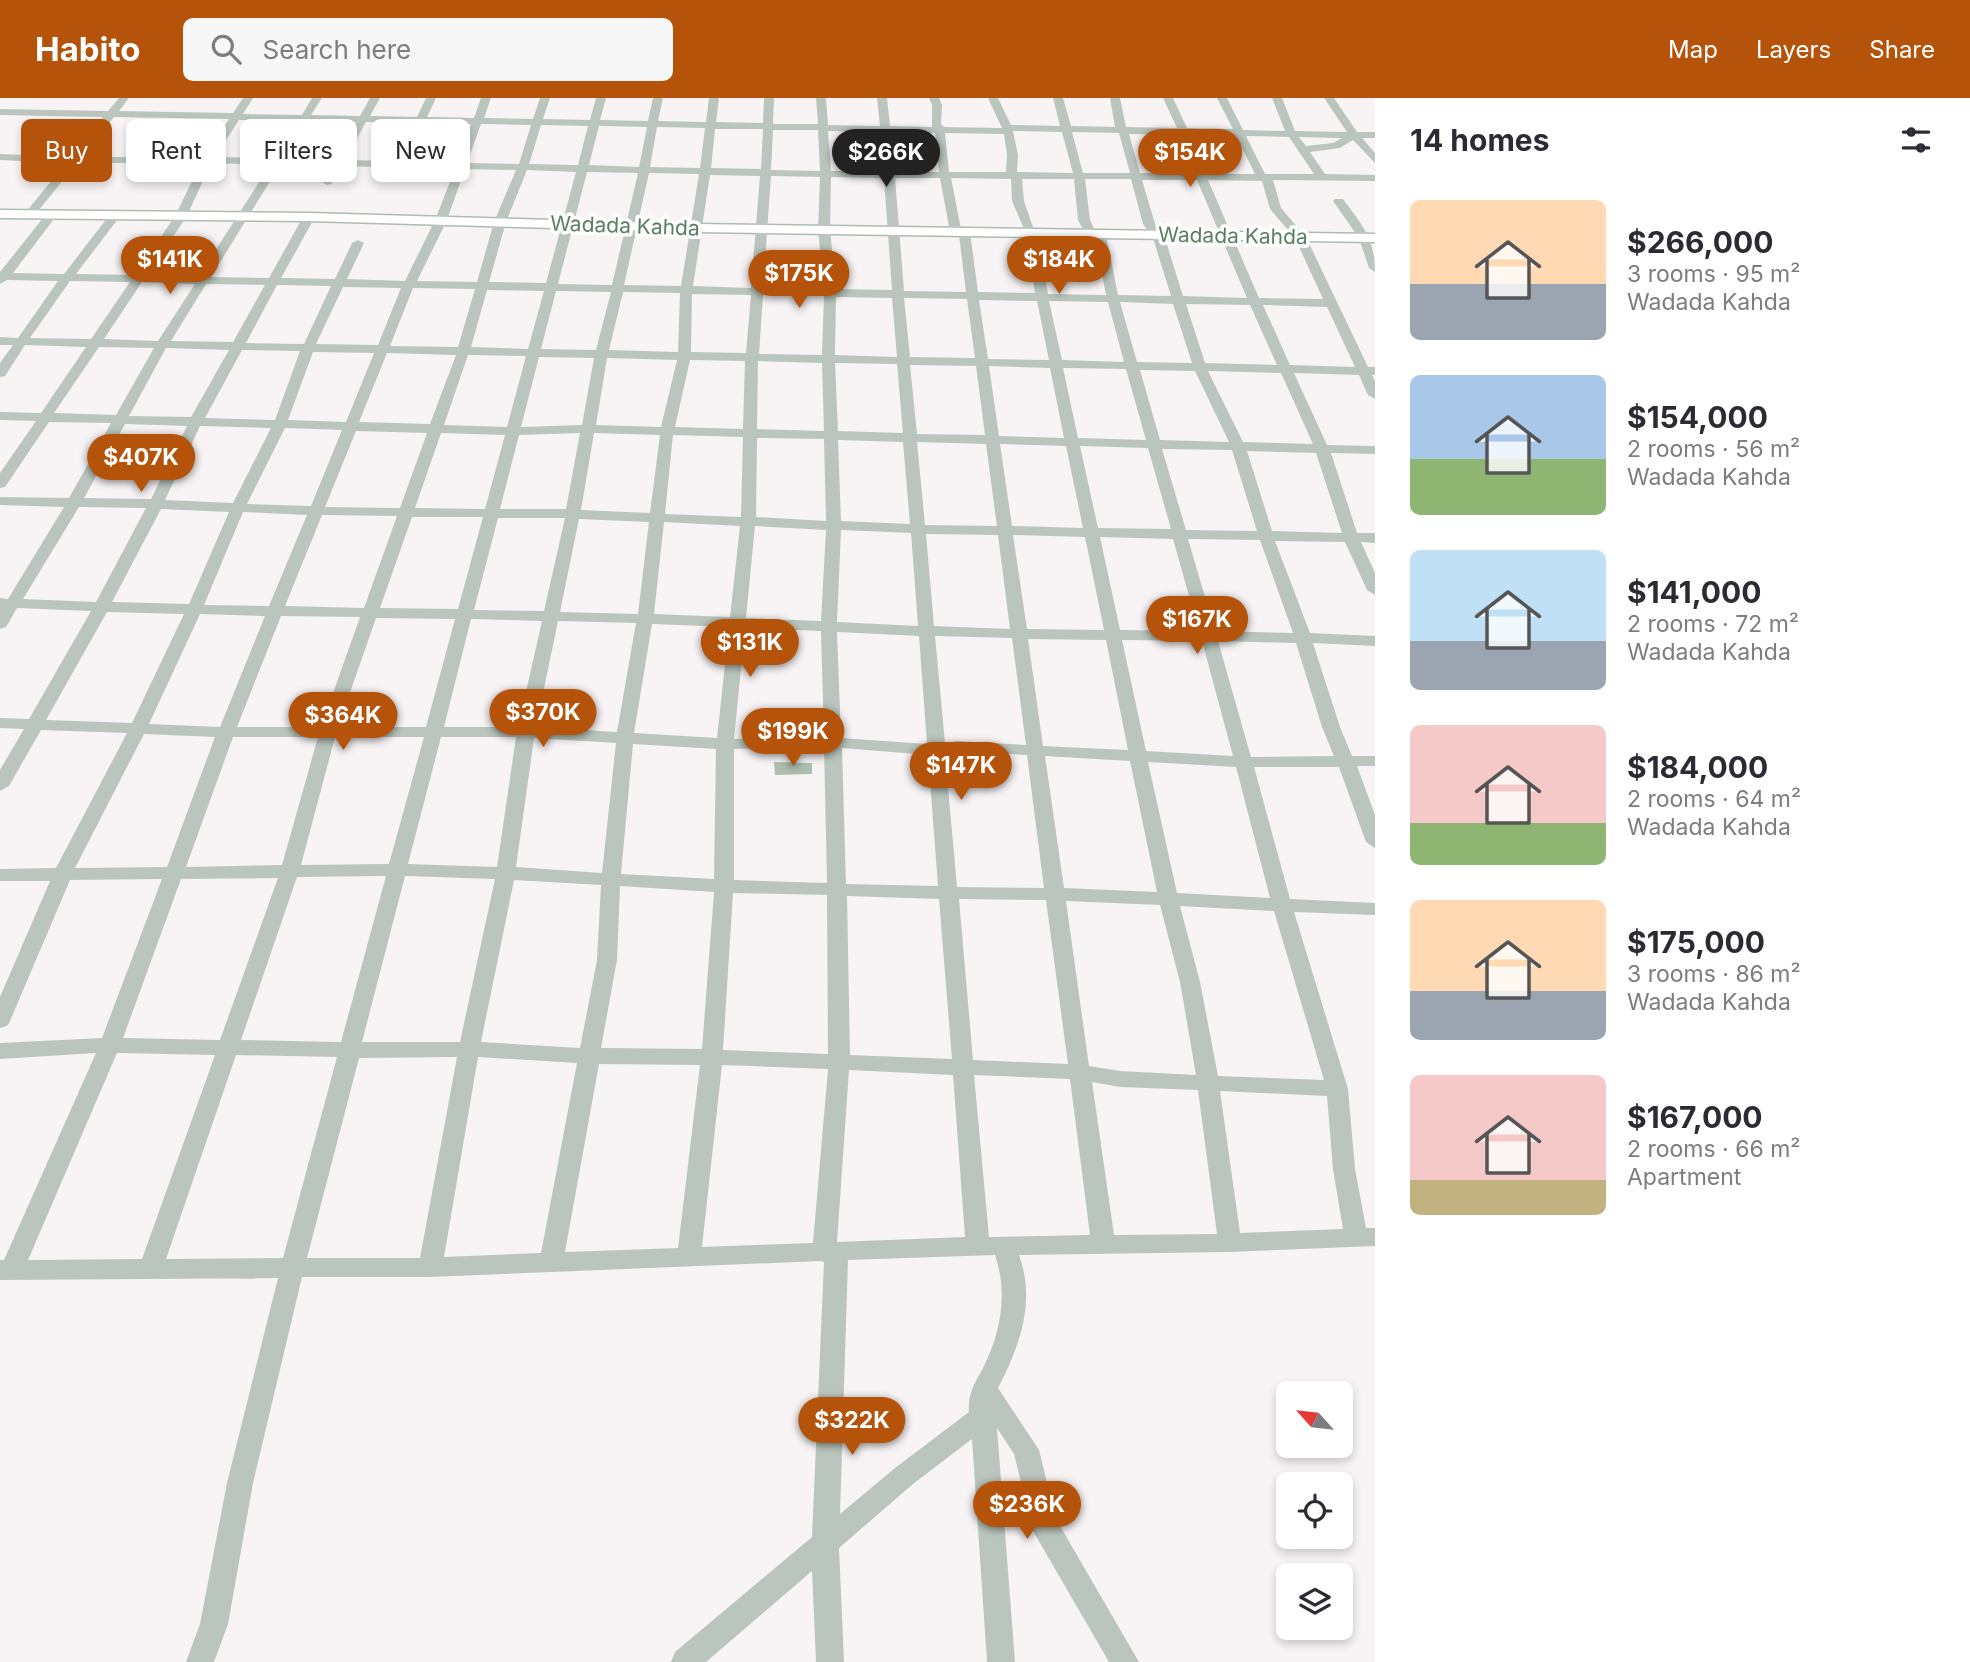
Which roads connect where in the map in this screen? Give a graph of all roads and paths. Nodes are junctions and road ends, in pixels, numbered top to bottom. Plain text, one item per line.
1 (11, 98) edge
2 (68, 98) edge
3 (124, 98) edge
4 (248, 98) edge
5 (317, 98) edge
6 (375, 98) edge
7 (431, 98) edge
8 (486, 98) edge
9 (545, 98) edge
10 (601, 98) edge
11 (658, 98) edge
12 (714, 98) edge
13 (769, 98) edge
14 (821, 98) edge
15 (882, 98) edge
16 (934, 98) edge
17 (993, 98) edge
18 (1058, 98) edge
19 (1115, 98) edge
20 (1168, 98) edge
21 (1222, 98) edge
22 (1277, 98) edge
23 (1329, 98) edge
24 (0, 111) edge
25 (55, 113) junction
26 (110, 114) junction
27 (234, 117) junction
28 (306, 117) junction
29 (106, 119) edge
30 (362, 119) junction
31 (371, 119) edge
32 (420, 119) edge
33 (470, 120) edge
34 (478, 120) junction
35 (538, 121) junction
36 (596, 123) junction
37 (654, 124) junction
38 (712, 125) junction
39 (769, 127) junction
40 (886, 127) junction
41 (357, 128) edge
42 (822, 128) junction
43 (940, 128) junction
44 (226, 129) edge
45 (1007, 129) junction
46 (1068, 129) junction
47 (1122, 130) junction
48 (1184, 131) junction
49 (1239, 132) junction
50 (1292, 132) junction
51 (1354, 135) junction
52 (1375, 135) edge
53 (470, 139) edge
54 (1302, 150) junction
55 (0, 157) edge
56 (21, 158) edge
57 (1375, 160) edge
58 (470, 166) edge
59 (523, 167) junction
60 (583, 168) junction
61 (645, 170) junction
62 (706, 171) junction
63 (766, 172) junction
64 (890, 173) junction
65 (826, 174) junction
66 (946, 175) junction
67 (1014, 176) junction
68 (1079, 176) junction
69 (1136, 176) junction
70 (1202, 176) junction
71 (1321, 177) junction
72 (1265, 178) junction
73 (1375, 178) edge
74 (55, 182) edge
75 (196, 182) edge
76 (265, 182) edge
77 (454, 182) edge
78 (1339, 201) dead end
79 (0, 214) edge
80 (30, 214) junction
81 (51, 215) junction
82 (115, 215) junction
83 (181, 216) junction
84 (244, 216) junction
85 (309, 217) junction
86 (442, 220) junction
87 (500, 222) junction
88 (568, 224) junction
89 (633, 226) junction
90 (698, 228) junction
91 (762, 229) junction
92 (824, 230) junction
93 (895, 230) junction
94 (960, 232) junction
95 (1030, 233) junction
96 (1095, 235) junction
97 (1157, 235) junction
98 (1228, 235) junction
99 (1300, 237) junction
100 (1370, 238) edge
101 (358, 243) dead end
102 (1375, 268) edge
103 (70, 275) junction
104 (1, 277) edge
105 (138, 278) junction
106 (202, 281) junction
107 (270, 282) junction
108 (340, 283) junction
109 (409, 284) junction
110 (482, 286) junction
111 (551, 287) junction
112 (617, 289) junction
113 (686, 291) junction
114 (757, 293) junction
115 (830, 293) junction
116 (899, 294) junction
117 (974, 295) junction
118 (1042, 297) junction
119 (1113, 299) junction
120 (1177, 300) junction
121 (1254, 300) junction
122 (1329, 303) junction
123 (0, 341) edge
124 (24, 341) junction
125 (95, 343) junction
126 (162, 345) junction
127 (240, 346) junction
128 (308, 348) junction
129 (383, 349) junction
130 (463, 352) junction
131 (534, 353) junction
132 (601, 355) junction
133 (684, 356) junction
134 (752, 358) junction
135 (828, 360) junction
136 (904, 361) junction
137 (983, 363) junction
138 (1057, 364) junction
139 (1132, 367) junction
140 (1200, 368) junction
141 (1286, 370) junction
142 (1370, 372) edge
143 (0, 373) edge
144 (1375, 395) edge
145 (0, 416) edge
146 (46, 417) junction
147 (121, 419) junction
148 (196, 421) junction
149 (281, 422) junction
150 (353, 424) junction
151 (435, 428) junction
152 (590, 429) junction
153 (513, 431) junction
154 (667, 431) junction
155 (750, 435) junction
156 (832, 437) junction
157 (911, 437) junction
158 (993, 441) junction
159 (1154, 442) junction
160 (1073, 443) junction
161 (1238, 446) junction
162 (1321, 448) junction
163 (1375, 450) edge
164 (0, 484) edge
165 (0, 501) edge
166 (73, 504) junction
167 (156, 504) junction
168 (238, 508) junction
169 (318, 511) junction
170 (405, 512) junction
171 (492, 512) junction
172 (573, 514) junction
173 (658, 518) junction
174 (748, 523) junction
175 (834, 525) junction
176 (918, 529) junction
177 (1006, 531) junction
178 (1092, 533) junction
179 (1178, 534) junction
180 (1265, 536) junction
181 (1351, 538) junction
182 (1375, 538) edge
183 (1375, 590) edge
184 (7, 603) edge
185 (102, 606) junction
186 (195, 608) junction
187 (278, 612) junction
188 (369, 614) junction
189 (465, 614) junction
190 (551, 616) junction
191 (645, 620) junction
192 (0, 624) edge
193 (736, 624) junction
194 (828, 624) junction
195 (927, 631) junction
196 (1020, 632) junction
197 (1113, 634) junction
198 (1303, 637) junction
199 (1209, 638) junction
200 (1375, 641) edge
201 (0, 723) edge
202 (34, 724) junction
203 (139, 727) junction
204 (434, 731) junction
205 (226, 732) junction
206 (328, 732) junction
207 (526, 732) junction
208 (625, 737) junction
209 (830, 742) junction
210 (726, 744) junction
211 (937, 750) junction
212 (1036, 751) junction
213 (1138, 757) junction
214 (1345, 760) junction
215 (1375, 761) edge
216 (1244, 762) junction
217 (0, 786) edge
218 (1375, 842) edge
219 (397, 870) junction
220 (290, 871) junction
221 (63, 873) junction
222 (173, 873) junction
223 (506, 873) junction
224 (0, 875) edge
225 (611, 879) junction
226 (724, 886) junction
227 (837, 890) junction
228 (949, 894) junction
229 (1055, 894) junction
230 (1168, 899) junction
231 (1283, 906) junction
232 (1375, 909) edge
233 (0, 1021) edge
234 (110, 1045) junction
235 (229, 1046) junction
236 (469, 1049) junction
237 (350, 1050) junction
238 (0, 1051) edge
239 (591, 1056) junction
240 (712, 1057) junction
241 (839, 1062) junction
242 (963, 1068) junction
243 (1080, 1072) junction
244 (1206, 1081) junction
245 (1337, 1089) junction
246 (1365, 1238) edge
247 (1103, 1243) junction
248 (1230, 1243) junction
249 (991, 1246) junction
250 (830, 1253) junction
251 (689, 1258) junction
252 (551, 1262) junction
253 (430, 1267) junction
254 (292, 1269) junction
255 (6, 1270) edge
256 (150, 1270) junction
257 (984, 1388) junction
258 (983, 1416) junction
259 (825, 1545) junction
260 (200, 1662) edge
261 (685, 1662) edge
262 (830, 1662) edge
263 (1002, 1662) edge
264 (1125, 1662) edge

1 - 24 street
2 - 25 street
3 - 26 street
4 - 27 street
5 - 28 street
6 - 30 street
7 - 32 street
8 - 34 street
9 - 35 street
10 - 36 street
11 - 37 street
12 - 38 street
13 - 39 street
14 - 42 street
15 - 40 street
16 - 43 street
17 - 45 street
18 - 46 street
19 - 47 street
20 - 48 street
21 - 49 street
22 - 50 street
23 - 51 street
24 - 25 street
25 - 26 street
26 - 27 street
26 - 29 street
27 - 28 street
27 - 44 street
28 - 30 street
30 - 31 street
30 - 41 street
33 - 34 street
34 - 35 street
34 - 53 street
35 - 36 street
35 - 59 street
36 - 37 street
36 - 60 street
37 - 38 street
37 - 61 street
38 - 39 street
38 - 62 street
39 - 42 street
39 - 63 street
40 - 42 street
40 - 43 street
40 - 64 street
42 - 65 street
43 - 45 street
43 - 66 street
45 - 46 street
45 - 67 street
46 - 47 street
46 - 68 street
47 - 48 street
47 - 69 street
48 - 49 street
48 - 70 street
49 - 50 street
49 - 72 street
50 - 51 street
50 - 54 street
51 - 52 street
51 - 54 street
51 - 57 street
54 - 71 street
55 - 56 street
58 - 59 street
59 - 60 street
59 - 87 street
60 - 61 street
60 - 88 street
61 - 62 street
61 - 89 street
62 - 63 street
62 - 90 street
63 - 65 street
63 - 91 street
64 - 65 street
64 - 66 street
64 - 93 street
65 - 92 street
66 - 67 street
66 - 94 street
67 - 68 street
67 - 95 street
68 - 69 street
68 - 96 street
69 - 70 street
69 - 97 street
70 - 72 street
70 - 98 street
71 - 72 street
71 - 73 street
72 - 99 street
74 - 80 street
75 - 83 street
76 - 84 street
77 - 86 street
78 - 100 street
79 - 80 main road, Wadada Kahda
80 - 81 main road, Wadada Kahda
81 - 82 main road, Wadada Kahda
81 - 104 street
82 - 83 main road, Wadada Kahda
82 - 103 street
83 - 84 main road, Wadada Kahda
83 - 105 street
84 - 85 main road, Wadada Kahda
84 - 106 street
85 - 86 main road, Wadada Kahda
85 - 107 street
86 - 87 main road, Wadada Kahda
86 - 109 street
87 - 88 main road, Wadada Kahda
87 - 110 street
88 - 89 main road, Wadada Kahda
88 - 111 street
89 - 90 main road, Wadada Kahda
89 - 112 street
90 - 91 main road, Wadada Kahda
90 - 113 street
91 - 92 main road, Wadada Kahda
91 - 114 street
92 - 93 main road, Wadada Kahda
92 - 115 street
93 - 94 main road, Wadada Kahda
93 - 116 street
94 - 95 main road, Wadada Kahda
94 - 117 street
95 - 96 main road, Wadada Kahda
95 - 118 street
96 - 97 main road, Wadada Kahda
96 - 119 street
97 - 98 main road, Wadada Kahda
97 - 120 street
98 - 99 main road, Wadada Kahda
98 - 121 street
99 - 100 main road, Wadada Kahda
99 - 122 street
100 - 102 street
101 - 108 street
103 - 104 street
103 - 105 street
103 - 124 street
105 - 106 street
105 - 125 street
106 - 107 street
106 - 126 street
107 - 108 street
107 - 127 street
108 - 109 street
108 - 128 street
109 - 110 street
109 - 129 street
110 - 111 street
110 - 130 street
111 - 112 street
111 - 131 street
112 - 113 street
112 - 132 street
113 - 114 street
113 - 133 street
114 - 115 street
114 - 134 street
115 - 116 street
115 - 135 street
116 - 117 street
116 - 136 street
117 - 118 street
117 - 137 street
118 - 119 street
118 - 138 street
119 - 120 street
119 - 139 street
120 - 121 street
120 - 140 street
121 - 122 street
121 - 141 street
122 - 142 street
123 - 124 street
124 - 125 street
124 - 143 street
125 - 126 street
125 - 146 street
126 - 127 street
126 - 147 street
127 - 128 street
127 - 148 street
128 - 129 street
128 - 149 street
129 - 130 street
129 - 150 street
130 - 131 street
130 - 151 street
131 - 132 street
131 - 153 street
132 - 133 street
132 - 152 street
133 - 134 street
133 - 154 street
134 - 135 street
134 - 155 street
135 - 136 street
135 - 156 street
136 - 137 street
136 - 157 street
137 - 138 street
137 - 158 street
138 - 139 street
138 - 160 street
139 - 140 street
139 - 159 street
140 - 141 street
140 - 161 street
141 - 142 street
141 - 162 street
142 - 144 street
145 - 146 street
146 - 147 street
146 - 164 street
147 - 148 street
147 - 166 street
148 - 149 street
148 - 167 street
149 - 150 street
149 - 168 street
150 - 151 street
150 - 169 street
151 - 153 street
151 - 170 street
152 - 153 street
152 - 154 street
152 - 172 street
153 - 171 street
154 - 155 street
154 - 173 street
155 - 156 street
155 - 174 street
156 - 157 street
156 - 175 street
157 - 158 street
157 - 176 street
158 - 160 street
158 - 177 street
159 - 160 street
159 - 161 street
159 - 179 street
160 - 178 street
161 - 162 street
161 - 180 street
162 - 163 street
162 - 181 street
165 - 166 street
166 - 167 street
166 - 184 street
167 - 168 street
167 - 185 street
168 - 169 street
168 - 186 street
169 - 170 street
169 - 187 street
170 - 171 street
170 - 188 street
171 - 172 street
171 - 189 street
172 - 173 street
172 - 190 street
173 - 174 street
173 - 191 street
174 - 175 street
174 - 193 street
175 - 176 street
175 - 194 street
176 - 177 street
176 - 195 street
177 - 178 street
177 - 196 street
178 - 179 street
178 - 197 street
179 - 180 street
179 - 199 street
180 - 181 street
180 - 198 street
181 - 182 street
181 - 183 street
184 - 185 street
184 - 192 street
185 - 186 street
185 - 202 street
186 - 187 street
186 - 203 street
187 - 188 street
187 - 205 street
188 - 189 street
188 - 206 street
189 - 190 street
189 - 204 street
190 - 191 street
190 - 207 street
191 - 193 street
191 - 208 street
193 - 194 street
193 - 210 street
194 - 195 street
194 - 209 street
195 - 196 street
195 - 211 street
196 - 197 street
196 - 212 street
197 - 199 street
197 - 213 street
198 - 199 street
198 - 200 street
198 - 214 street
199 - 216 street
201 - 202 street
202 - 203 street
202 - 217 street
203 - 205 street
203 - 221 street
204 - 206 street
204 - 207 street
204 - 219 street
205 - 206 street
205 - 222 street
206 - 220 street
207 - 208 street
207 - 223 street
208 - 210 street
208 - 225 street
209 - 210 street
209 - 211 street
209 - 227 street
210 - 226 street
211 - 212 street
211 - 228 street
212 - 213 street
212 - 229 street
213 - 216 street
213 - 230 street
214 - 215 street
214 - 216 street
214 - 218 street
216 - 231 street
219 - 220 street
219 - 223 street
219 - 237 street
220 - 222 street
220 - 235 street
221 - 222 street
221 - 224 street
221 - 233 street
222 - 234 street
223 - 225 street
223 - 236 street
225 - 226 street
225 - 239 street
226 - 227 street
226 - 240 street
227 - 228 street
227 - 241 street
228 - 229 street
228 - 242 street
229 - 230 street
229 - 243 street
230 - 231 street
230 - 244 street
231 - 232 street
231 - 245 street
234 - 235 street
234 - 238 street
234 - 255 street
235 - 237 street
235 - 256 street
236 - 237 street
236 - 239 street
236 - 253 street
237 - 254 street
239 - 240 street
239 - 252 street
240 - 241 street
240 - 251 street
241 - 242 street
241 - 250 street
242 - 243 street
242 - 249 street
243 - 244 street
243 - 247 street
244 - 245 street
244 - 248 street
245 - 246 street
246 - 248 street
247 - 248 street
247 - 249 street
249 - 250 street
249 - 257 street
250 - 251 street
250 - 259 street
251 - 252 street
252 - 253 street
253 - 254 street
254 - 256 street
254 - 260 street
255 - 256 street
257 - 258 street
257 - 264 street
258 - 259 street
258 - 263 street
259 - 261 street
259 - 262 street

